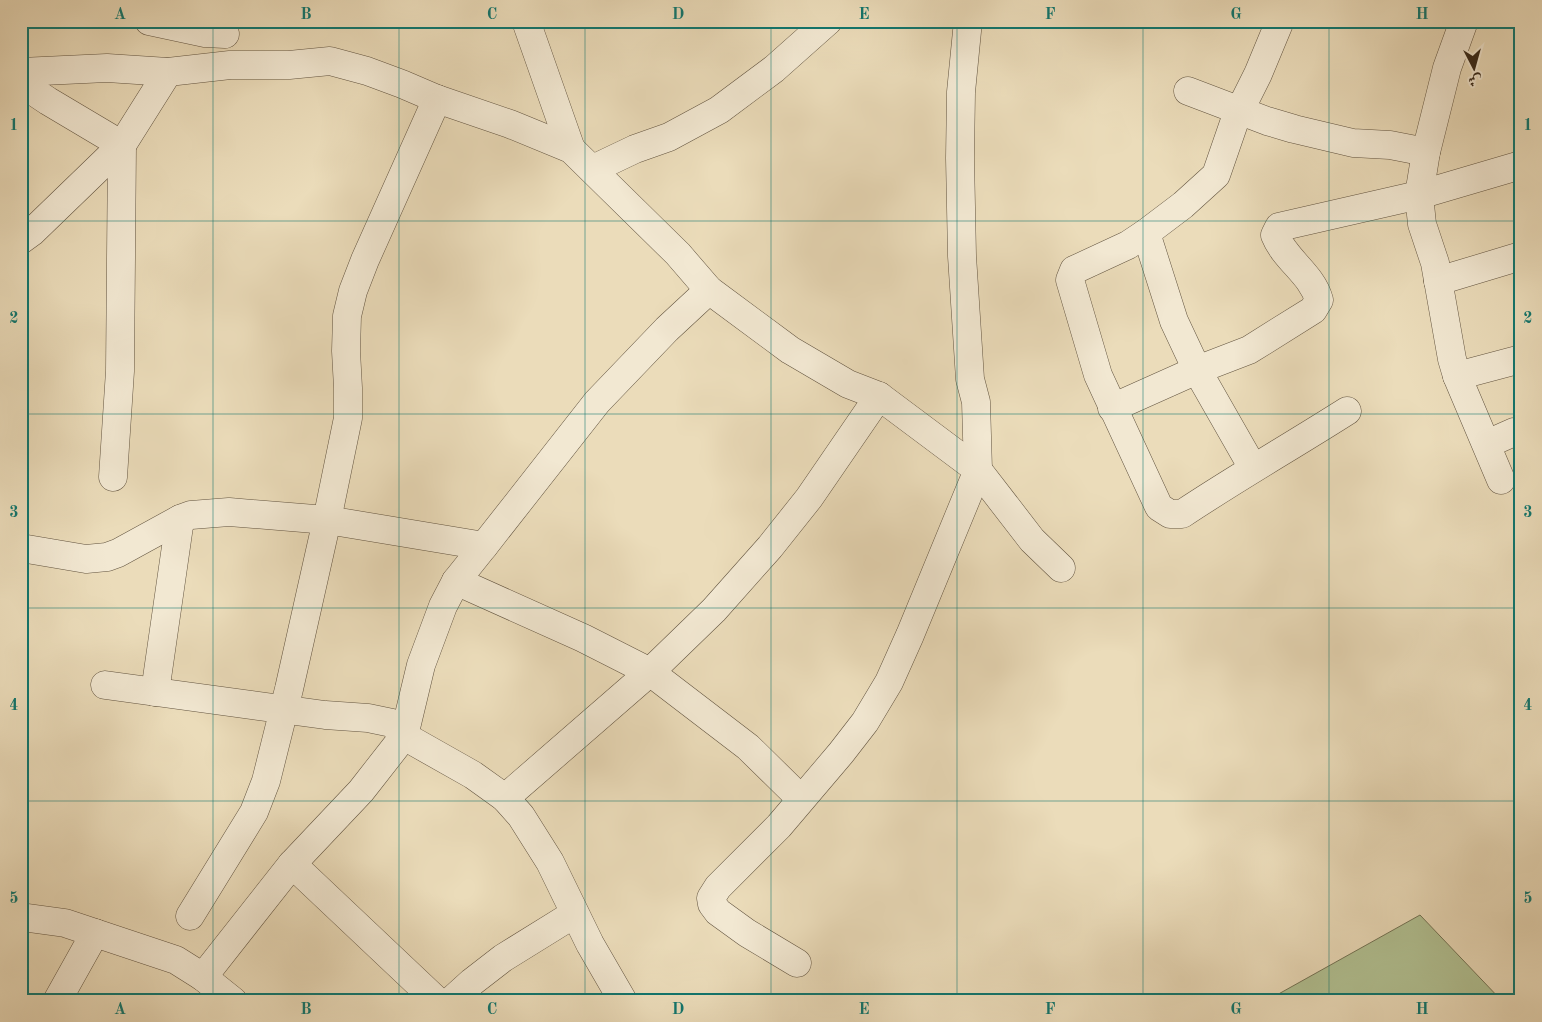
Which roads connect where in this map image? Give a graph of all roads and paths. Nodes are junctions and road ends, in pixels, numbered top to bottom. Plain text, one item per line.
1 (150, 21) edge
2 (526, 21) edge
3 (828, 21) edge
4 (968, 21) edge
5 (1280, 21) edge
6 (1464, 21) edge
7 (224, 27) edge
8 (230, 65) junction
9 (21, 72) edge
10 (168, 72) junction
11 (21, 83) edge
12 (1188, 91) dead end
13 (437, 99) junction
14 (1240, 110) junction
15 (122, 145) junction
16 (571, 149) junction
17 (1426, 152) junction
18 (1521, 165) edge
19 (592, 168) junction
20 (1419, 195) junction
21 (1146, 233) junction
22 (21, 240) edge
23 (1521, 256) edge
24 (1438, 282) junction
25 (709, 290) junction
26 (1521, 359) edge
27 (1197, 370) junction
28 (1457, 376) junction
29 (879, 396) junction
30 (1112, 408) junction
31 (1347, 411) dead end
32 (1521, 432) edge
33 (1487, 444) junction
34 (1253, 468) junction
35 (978, 470) junction
36 (113, 477) dead end
37 (1501, 480) dead end
38 (180, 519) junction
39 (327, 520) junction
40 (484, 546) junction
41 (21, 548) edge
42 (1061, 568) dead end
43 (456, 581) junction
44 (650, 672) junction
45 (105, 685) dead end
46 (154, 692) junction
47 (284, 708) junction
48 (404, 736) junction
49 (505, 798) junction
50 (801, 799) junction
51 (292, 864) junction
52 (574, 914) junction
53 (190, 916) dead end
54 (21, 917) edge
55 (95, 933) junction
56 (796, 963) dead end
57 (203, 977) junction
58 (57, 1001) edge
59 (233, 1001) edge
60 (437, 1001) edge
61 (452, 1001) edge
62 (623, 1001) edge

1 - 7 street
2 - 16 street
3 - 19 street
4 - 35 street
5 - 14 street
6 - 17 street
7 - 8 street
8 - 10 street
8 - 13 street
9 - 10 street
10 - 15 street
11 - 15 street
12 - 14 street
13 - 16 street
13 - 39 street
14 - 17 street
14 - 21 street
15 - 22 street
15 - 36 street
16 - 19 street
17 - 20 street
18 - 20 street
19 - 25 street
20 - 24 street
20 - 27 street
21 - 27 street
21 - 30 street
23 - 24 street
24 - 28 street
25 - 29 street
25 - 40 street
26 - 28 street
27 - 30 street
27 - 34 street
28 - 33 street
29 - 35 street
29 - 44 street
30 - 34 street
31 - 34 street
32 - 33 street
33 - 37 street
35 - 42 street
35 - 50 street
38 - 39 street
38 - 41 street
38 - 46 street
39 - 40 street
39 - 47 street
40 - 43 street
43 - 44 street
43 - 48 street
44 - 49 street
44 - 50 street
45 - 46 street
46 - 47 street
47 - 48 street
47 - 53 street
48 - 49 street
48 - 51 street
49 - 52 street
50 - 56 street
51 - 57 street
51 - 60 street
52 - 61 street
52 - 62 street
54 - 55 street
55 - 57 street
55 - 58 street
57 - 59 street

